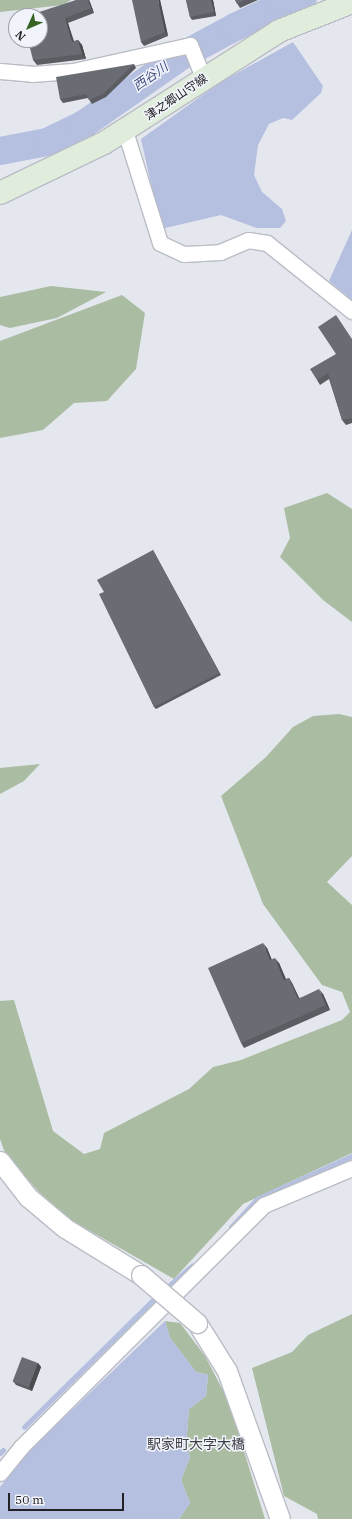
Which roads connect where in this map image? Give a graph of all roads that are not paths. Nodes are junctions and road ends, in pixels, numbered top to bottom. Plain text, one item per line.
1 (352, 2) edge
2 (0, 71) edge
3 (203, 78) junction
4 (125, 131) junction
5 (0, 193) edge
6 (352, 311) edge
7 (0, 1161) edge
8 (352, 1168) edge
9 (0, 1473) edge
10 (280, 1519) edge

1 - 3 main road, 津之郷山守線
2 - 3 street
3 - 4 main road, 津之郷山守線
4 - 5 main road, 津之郷山守線
4 - 6 street
7 - 10 street, bridge
8 - 9 street

